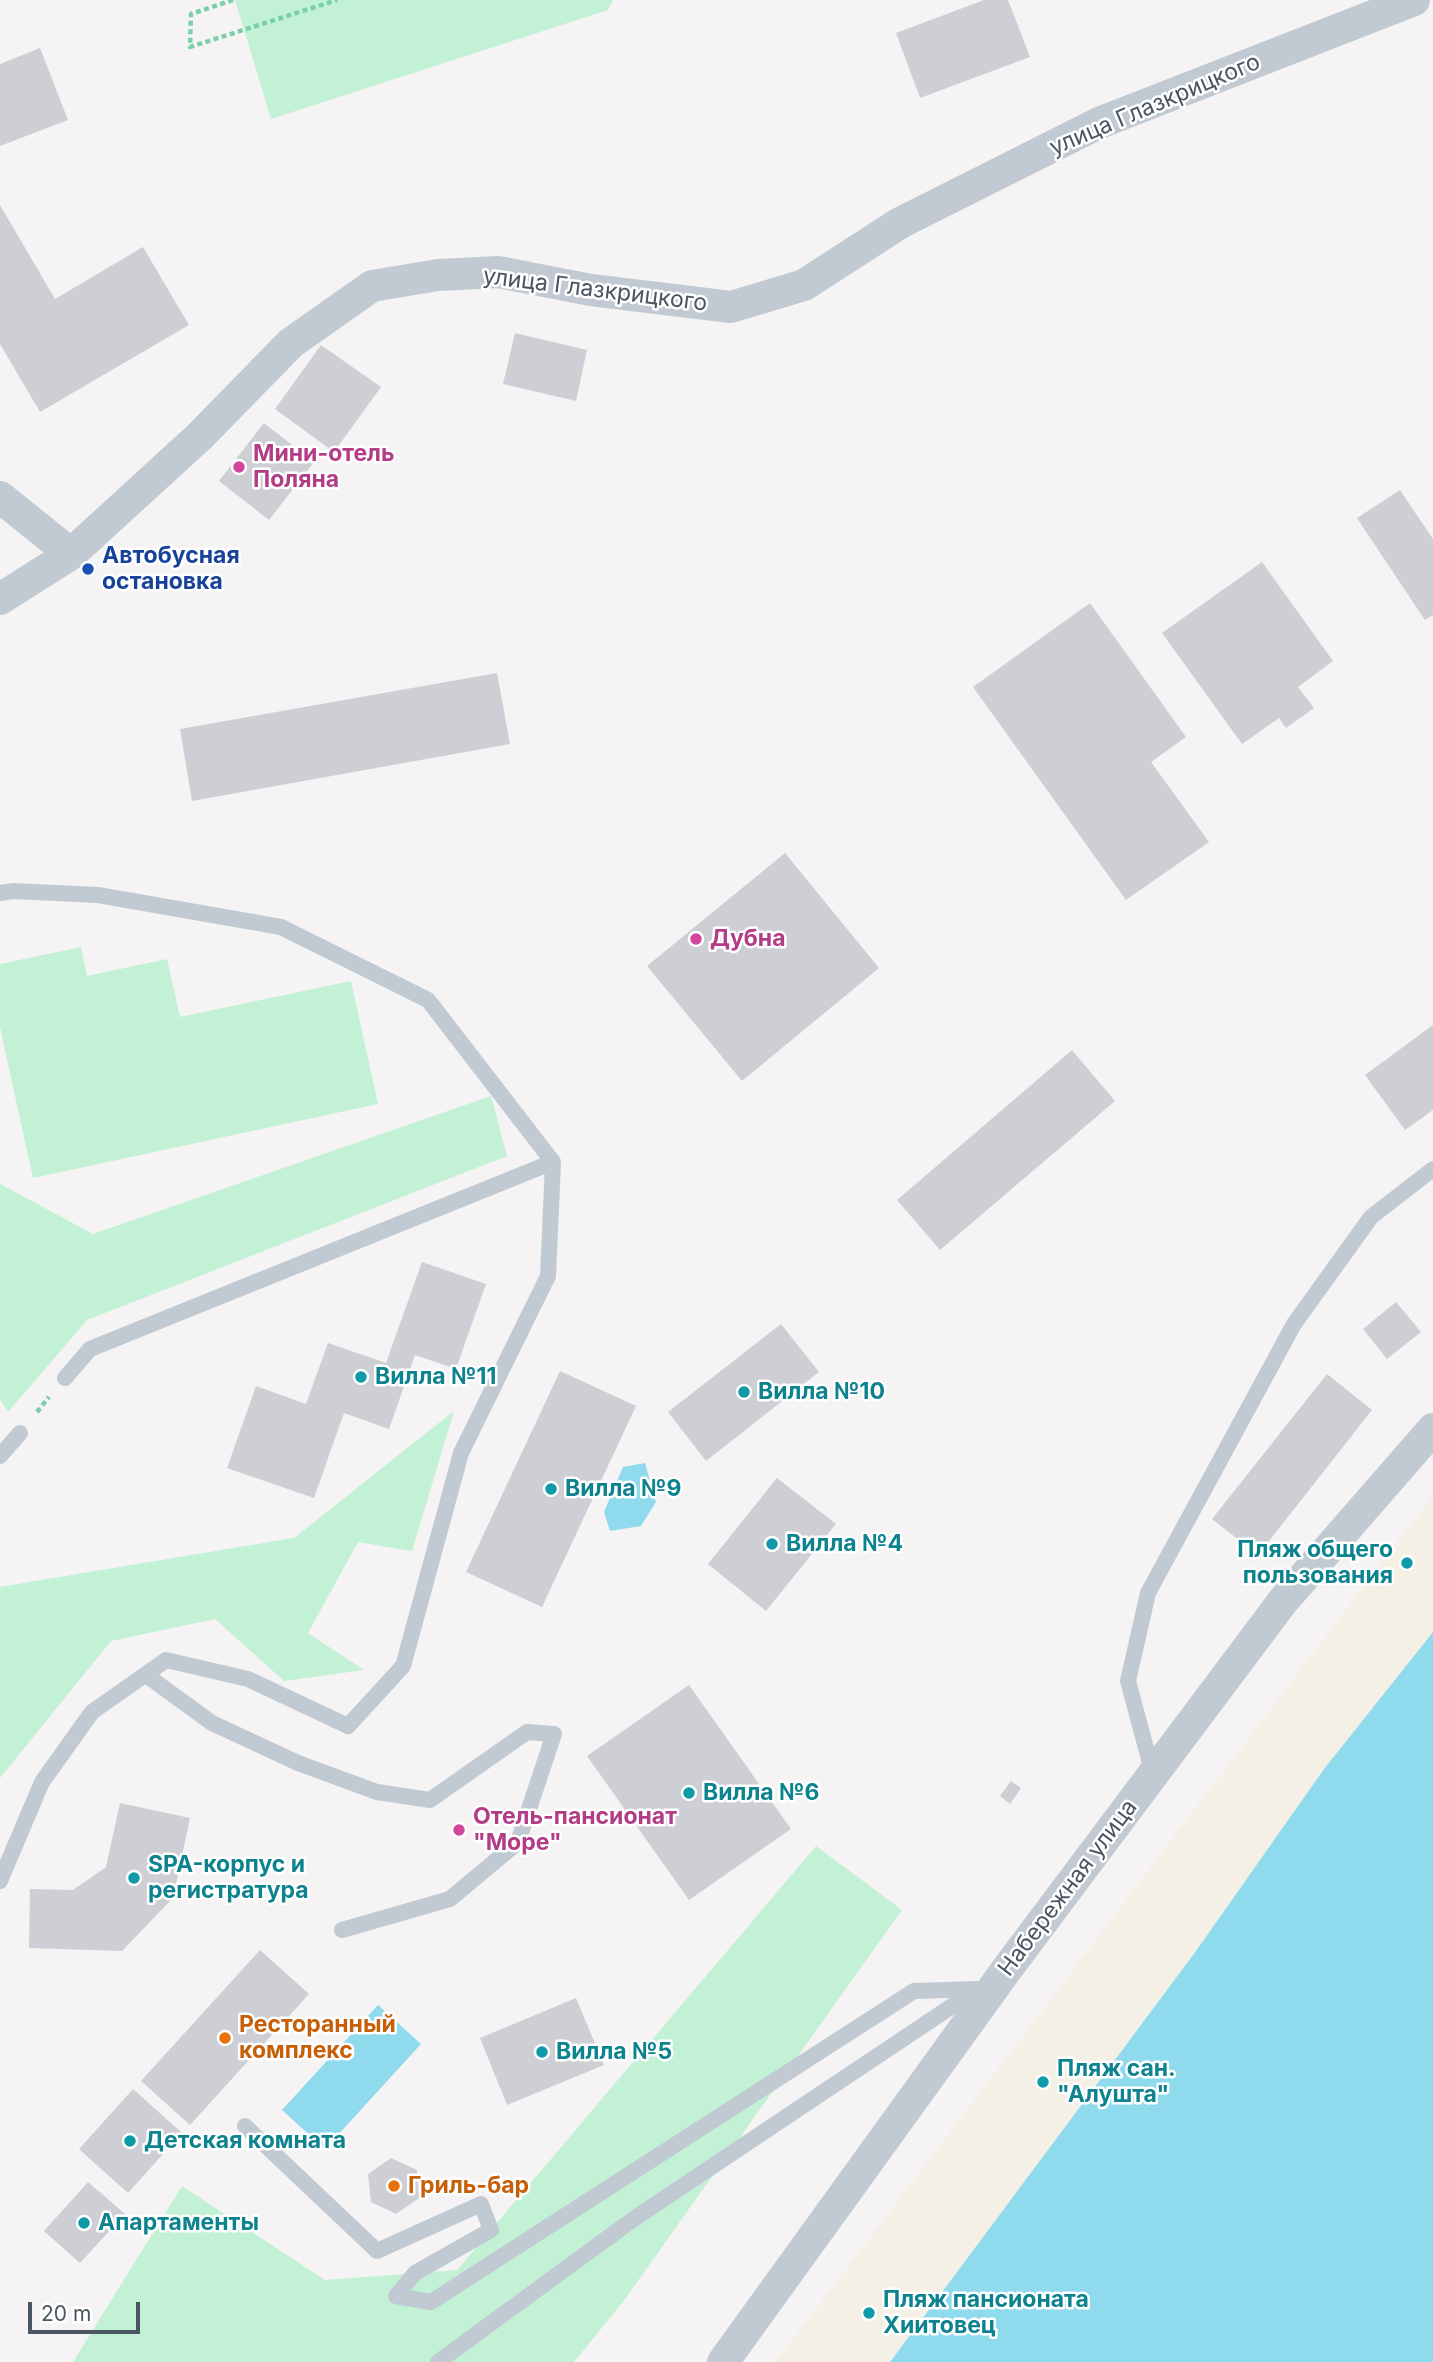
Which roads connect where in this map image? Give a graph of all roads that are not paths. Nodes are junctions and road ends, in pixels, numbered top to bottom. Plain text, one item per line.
1 (1414, 0) edge
2 (0, 497) edge
3 (71, 554) junction
4 (0, 599) edge
5 (0, 893) edge
6 (553, 1162) junction
7 (1433, 1169) edge
8 (65, 1378) road end
9 (1433, 1429) edge
10 (20, 1433) road end
11 (0, 1456) edge
12 (146, 1675) junction
13 (1153, 1774) junction
14 (0, 1881) edge
15 (342, 1930) dead end
16 (1007, 1969) junction
17 (977, 1989) junction
18 (246, 2126) dead end
19 (438, 2362) edge
20 (723, 2362) edge

1 - 3 street, улица Глазкрицкого
2 - 3 street
3 - 4 street, улица Глазкрицкого
5 - 6 lane
6 - 8 lane
6 - 12 lane
7 - 13 lane
9 - 13 street, Набережная улица
10 - 11 lane
12 - 14 lane
12 - 15 lane
13 - 16 street, Набережная улица
16 - 17 lane
16 - 20 street, Набережная улица
17 - 18 lane
17 - 19 lane

